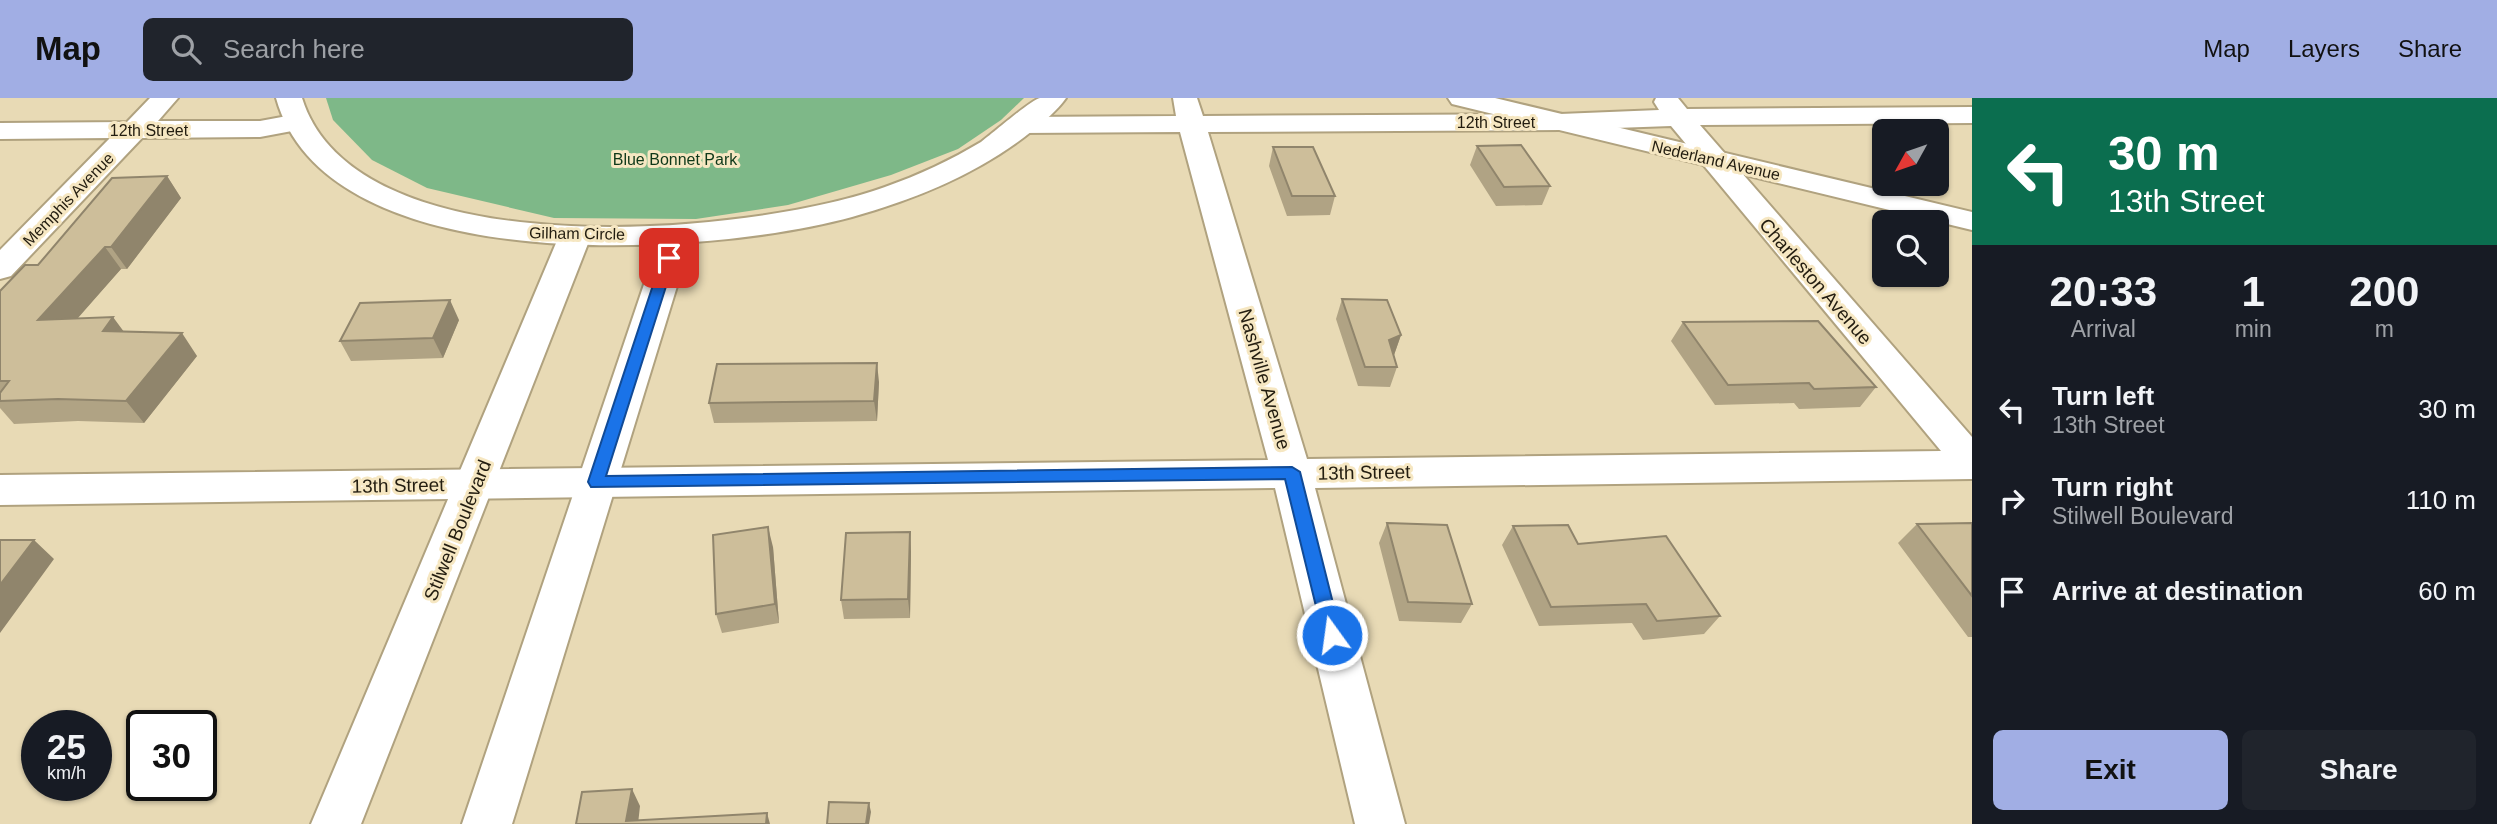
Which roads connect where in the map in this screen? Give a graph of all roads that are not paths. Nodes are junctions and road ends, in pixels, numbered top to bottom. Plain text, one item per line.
1 (165, 98) edge
2 (1053, 98) edge
3 (1461, 98) edge
4 (1671, 108) edge
5 (293, 110) edge
6 (1188, 110) edge
7 (1972, 115) edge
8 (1560, 122) junction
9 (1021, 125) junction
10 (136, 130) junction
11 (0, 131) edge
12 (1712, 159) junction
13 (1972, 220) edge
14 (677, 234) junction
15 (575, 236) junction
16 (0, 269) edge
17 (1972, 463) edge
18 (1292, 472) junction
19 (596, 482) junction
20 (476, 485) junction
21 (0, 490) edge
22 (336, 824) edge
23 (488, 824) edge
24 (1380, 824) edge

1 - 10 street, Memphis Avenue
2 - 9 street, Gilham Circle
3 - 8 street, Nederland Avenue
4 - 7 street, 12th Street
4 - 8 street, 12th Street
4 - 12 street, Charleston Avenue
5 - 10 street, 12th Street
5 - 15 street, Gilham Circle
6 - 8 street, 12th Street
6 - 9 street, 12th Street
6 - 18 street, Nashville Avenue
8 - 12 street, Nederland Avenue
9 - 14 street, Gilham Circle
10 - 11 street, 12th Street
10 - 16 street, Memphis Avenue
12 - 13 street, Nederland Avenue
12 - 17 street, Charleston Avenue
14 - 15 street, Gilham Circle
14 - 19 street
15 - 20 street, Stilwell Boulevard
17 - 18 street, 13th Street
18 - 19 street, 13th Street
18 - 24 street, Nashville Avenue
19 - 20 street, 13th Street
19 - 23 street
20 - 21 street, 13th Street
20 - 22 street, Stilwell Boulevard

